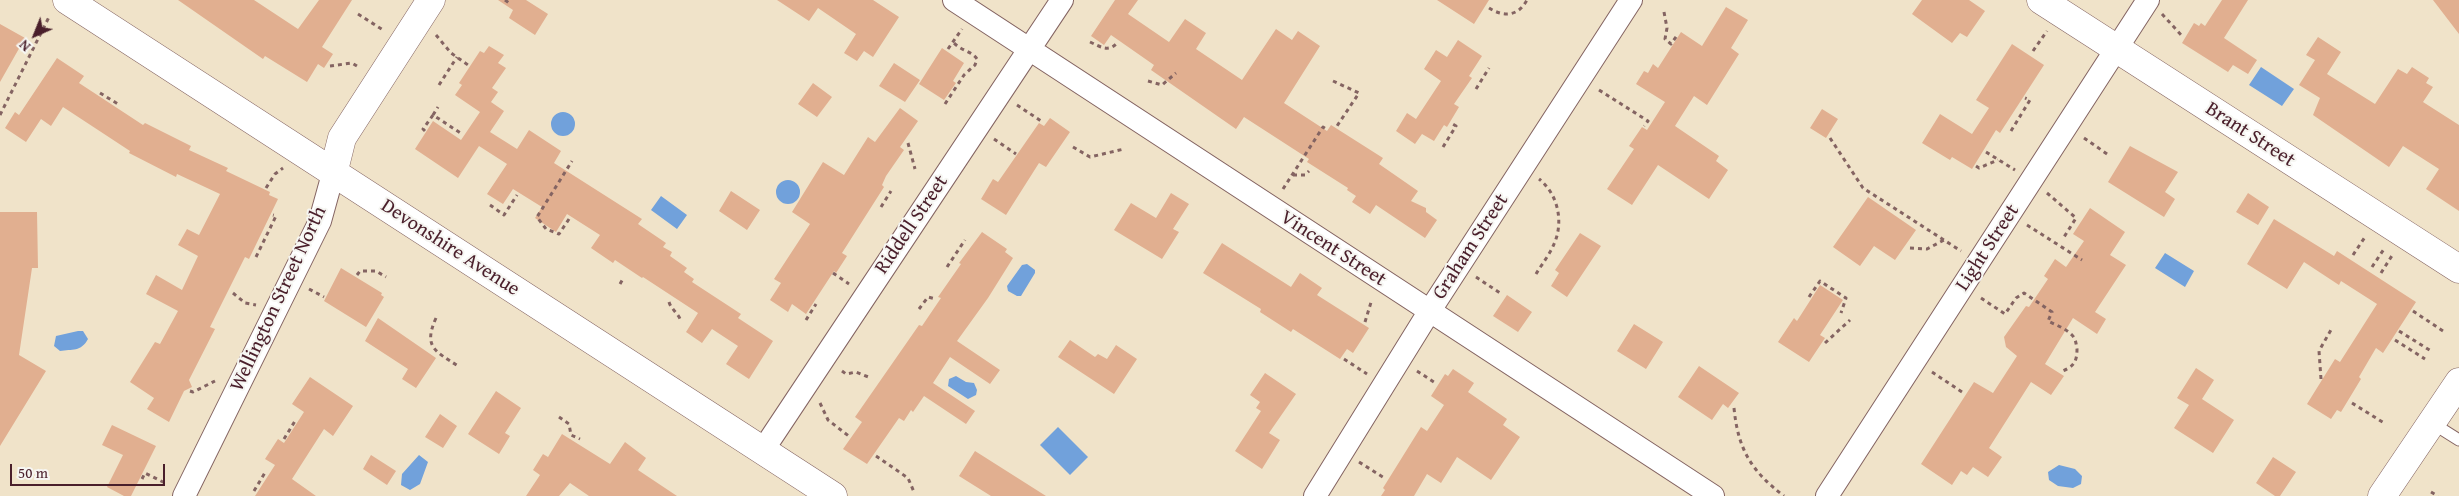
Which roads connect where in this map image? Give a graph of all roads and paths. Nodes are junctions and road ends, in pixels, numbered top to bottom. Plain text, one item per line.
1 (431, 0) edge
2 (505, 0) edge
3 (954, 0) edge
4 (1062, 0) edge
5 (1527, 0) edge
6 (1631, 0) edge
7 (509, 3) dead end
8 (61, 4) edge
9 (2153, 6) edge
10 (1489, 8) dead end
11 (1664, 12) dead end
12 (2046, 12) edge
13 (358, 14) dead end
14 (417, 22) junction
15 (964, 26) dead end
16 (387, 33) dead end
17 (1678, 34) dead end
18 (2184, 37) dead end
19 (953, 42) junction
20 (1090, 42) dead end
21 (1118, 42) dead end
22 (948, 49) dead end
23 (2117, 49) junction
24 (1029, 50) junction
25 (2033, 51) dead end
26 (457, 57) junction
27 (468, 65) dead end
28 (330, 66) dead end
29 (1489, 68) dead end
30 (363, 70) dead end
31 (1176, 73) dead end
32 (1148, 81) dead end
33 (1333, 81) dead end
34 (439, 85) dead end
35 (1594, 86) dead end
36 (1476, 89) dead end
37 (100, 93) dead end
38 (1000, 93) junction
39 (2025, 98) dead end
40 (118, 104) dead end
41 (945, 104) dead end
42 (438, 107) dead end
43 (0, 115) edge
44 (432, 115) junction
45 (1041, 121) dead end
46 (1451, 123) dead end
47 (1337, 126) dead end
48 (1644, 126) dead end
49 (1326, 129) dead end
50 (426, 131) dead end
51 (2011, 131) dead end
52 (462, 134) dead end
53 (2079, 135) dead end
54 (1830, 138) dead end
55 (908, 143) dead end
56 (1073, 147) dead end
57 (1442, 147) dead end
58 (1124, 150) dead end
59 (1986, 152) dead end
60 (2110, 156) dead end
61 (1999, 160) junction
62 (572, 161) dead end
63 (286, 166) dead end
64 (1976, 166) dead end
65 (1522, 168) junction
66 (915, 169) dead end
67 (1309, 171) dead end
68 (2019, 172) dead end
69 (333, 174) junction
70 (1292, 175) junction
71 (266, 188) dead end
72 (2043, 190) dead end
73 (891, 191) dead end
74 (517, 195) dead end
75 (490, 206) dead end
76 (881, 207) dead end
77 (1271, 208) junction
78 (273, 214) dead end
79 (569, 219) dead end
80 (2022, 221) dead end
81 (2366, 235) dead end
82 (2064, 236) dead end
83 (965, 240) dead end
84 (1944, 240) junction
85 (2385, 247) dead end
86 (2398, 247) dead end
87 (1910, 248) dead end
88 (1966, 254) dead end
89 (2353, 255) dead end
90 (256, 257) dead end
91 (2082, 260) dead end
92 (947, 267) dead end
93 (2372, 267) dead end
94 (2459, 269) edge
95 (833, 273) dead end
96 (2380, 273) dead end
97 (1536, 274) dead end
98 (357, 275) dead end
99 (1472, 275) dead end
100 (386, 277) dead end
101 (624, 277) dead end
102 (620, 284) dead end
103 (858, 285) dead end
104 (305, 286) dead end
105 (1500, 293) dead end
106 (233, 294) dead end
107 (1976, 295) dead end
108 (324, 297) dead end
109 (1809, 297) dead end
110 (936, 299) dead end
111 (669, 302) dead end
112 (816, 304) dead end
113 (260, 305) dead end
114 (919, 309) dead end
115 (2413, 311) dead end
116 (1429, 312) junction
117 (1841, 314) dead end
118 (436, 318) dead end
119 (806, 320) dead end
120 (1850, 320) dead end
121 (681, 321) dead end
122 (2332, 328) dead end
123 (2399, 331) dead end
124 (2443, 331) dead end
125 (2395, 340) dead end
126 (1825, 343) dead end
127 (432, 347) junction
128 (426, 349) dead end
129 (2431, 351) dead end
130 (824, 359) junction
131 (2425, 359) dead end
132 (458, 366) dead end
133 (1412, 368) dead end
134 (1927, 369) dead end
135 (2060, 372) dead end
136 (871, 378) dead end
137 (2321, 379) dead end
138 (215, 381) dead end
139 (2459, 382) edge
140 (1438, 384) dead end
141 (803, 390) junction
142 (190, 391) dead end
143 (1965, 394) dead end
144 (2352, 403) dead end
145 (1734, 408) dead end
146 (559, 417) dead end
147 (296, 421) dead end
148 (2384, 423) dead end
149 (2432, 423) junction
150 (850, 436) dead end
151 (284, 439) dead end
152 (580, 439) dead end
153 (2459, 440) edge
154 (763, 450) junction
155 (876, 456) dead end
156 (1353, 458) dead end
157 (266, 471) dead end
158 (142, 479) dead end
159 (1386, 480) dead end
160 (178, 491) edge
161 (254, 491) dead end
162 (914, 492) dead end
163 (2432, 492) dead end
164 (833, 496) edge
165 (1315, 496) edge
166 (1713, 496) edge
167 (1784, 496) edge
168 (1827, 496) edge
169 (2382, 496) edge
170 (2438, 496) edge

1 - 14 main road, Wellington Street North
2 - 7 path
3 - 24 street, Vincent Street
4 - 24 street, Riddell Street
5 - 10 path
6 - 65 street, Graham Street
8 - 43 path
8 - 69 main road, Devonshire Avenue
9 - 18 path
9 - 23 street, Light Street
11 - 17 path
12 - 23 main road, Brant Street
12 - 25 path
13 - 16 path
14 - 26 path
14 - 69 main road, Wellington Street North
15 - 19 path
19 - 22 path
19 - 41 path
20 - 21 path
23 - 94 main road, Brant Street
23 - 168 street, Light Street
24 - 38 street, Riddell Street
24 - 77 street, Vincent Street
26 - 27 path
26 - 34 path
28 - 30 path
29 - 36 path
31 - 32 path
33 - 47 path
35 - 48 path
37 - 40 path
38 - 45 path
38 - 130 street, Riddell Street
39 - 51 path
42 - 44 path
44 - 50 path
44 - 52 path
46 - 57 path
49 - 70 path
53 - 60 path
54 - 84 path
55 - 66 path
56 - 58 path
59 - 61 path
61 - 64 path
61 - 68 path
62 - 79 path
63 - 71 path
65 - 97 path
65 - 116 street, Graham Street
67 - 70 path
69 - 154 main road, Devonshire Avenue
69 - 160 street, Wellington Street North
70 - 77 path
72 - 82 path
73 - 76 path
74 - 75 path
77 - 116 street, Vincent Street
78 - 90 path
80 - 91 path
81 - 89 path
83 - 92 path
84 - 87 path
84 - 88 path
85 - 93 path
86 - 96 path
95 - 103 path
98 - 100 path
99 - 105 path
101 - 102 path
104 - 108 path
106 - 113 path
107 - 135 path
109 - 117 path
110 - 114 path
111 - 121 path
112 - 119 path
115 - 124 path
116 - 165 street, Graham Street
116 - 166 street, Vincent Street
118 - 127 path
120 - 126 path
122 - 137 path
123 - 129 path
125 - 131 path
127 - 128 path
127 - 132 path
130 - 136 path
130 - 141 street, Riddell Street
133 - 140 path
134 - 143 path
138 - 142 path
139 - 149 main road
141 - 150 path
141 - 154 street, Riddell Street
144 - 148 path
145 - 167 path
146 - 152 path
147 - 151 path
149 - 153 lane
149 - 169 main road
154 - 164 main road, Devonshire Avenue
155 - 162 path
156 - 159 path
157 - 161 path
158 - 160 path
163 - 170 path

